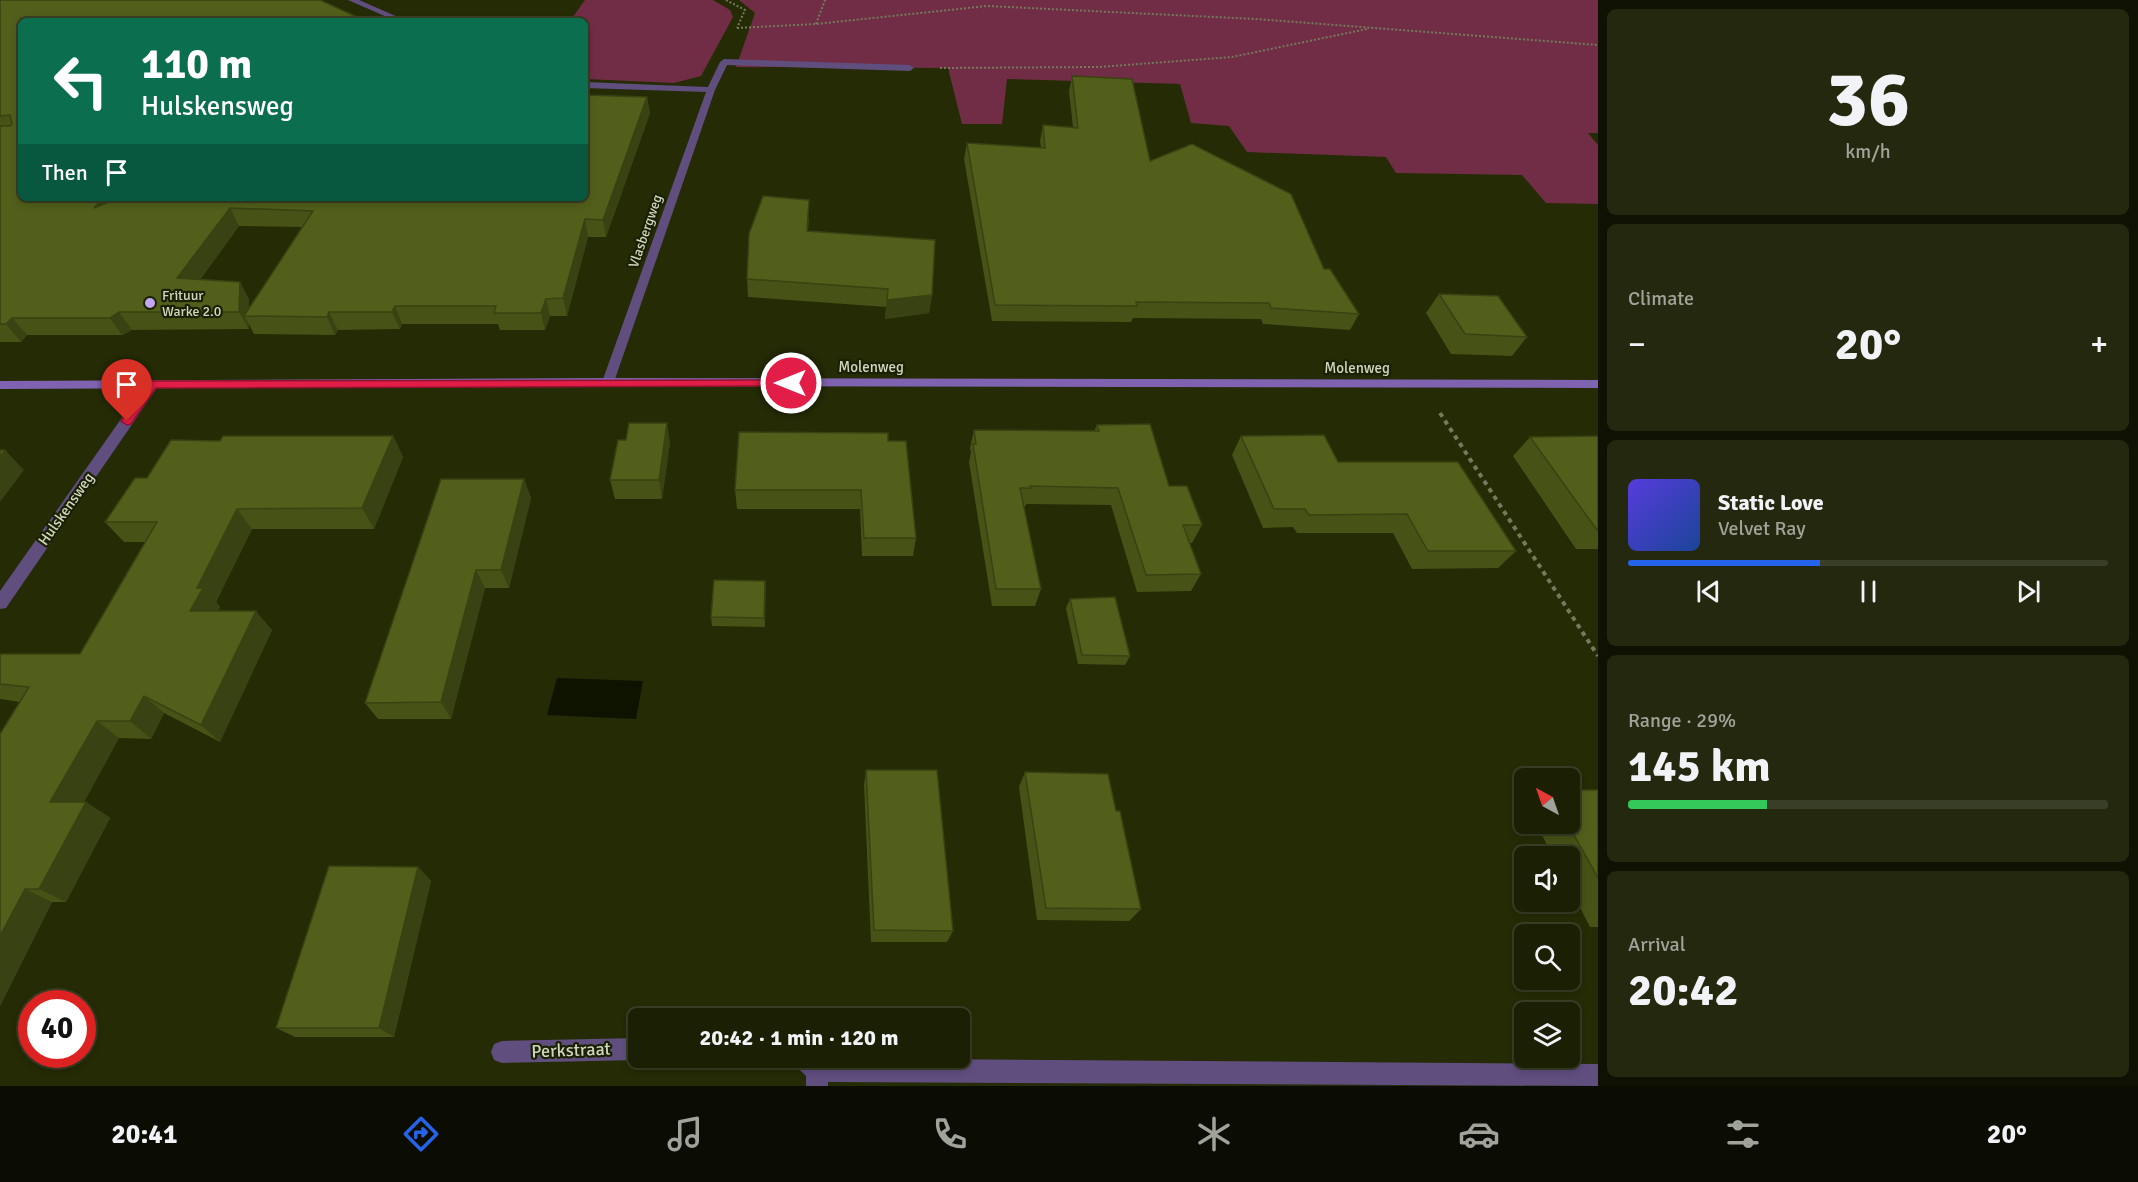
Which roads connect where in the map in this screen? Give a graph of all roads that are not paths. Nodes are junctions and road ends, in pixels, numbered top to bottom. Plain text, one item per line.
1 (352, 0) edge
2 (396, 18) edge
3 (909, 68) road end
4 (588, 85) edge
5 (711, 90) junction
6 (608, 382) junction
7 (1598, 384) edge
8 (0, 385) edge
9 (152, 385) junction
10 (0, 603) edge
11 (628, 1048) edge
12 (502, 1052) dead end
13 (813, 1071) edge
14 (1598, 1075) edge

1 - 2 street
3 - 5 street, Vlasbergweg
4 - 5 street
5 - 6 street, Vlasbergweg
6 - 7 street, Molenweg
6 - 9 street, Molenweg
8 - 9 street, Molenweg
9 - 10 street, Hulskensweg
11 - 12 street, Perkstraat
13 - 14 street

